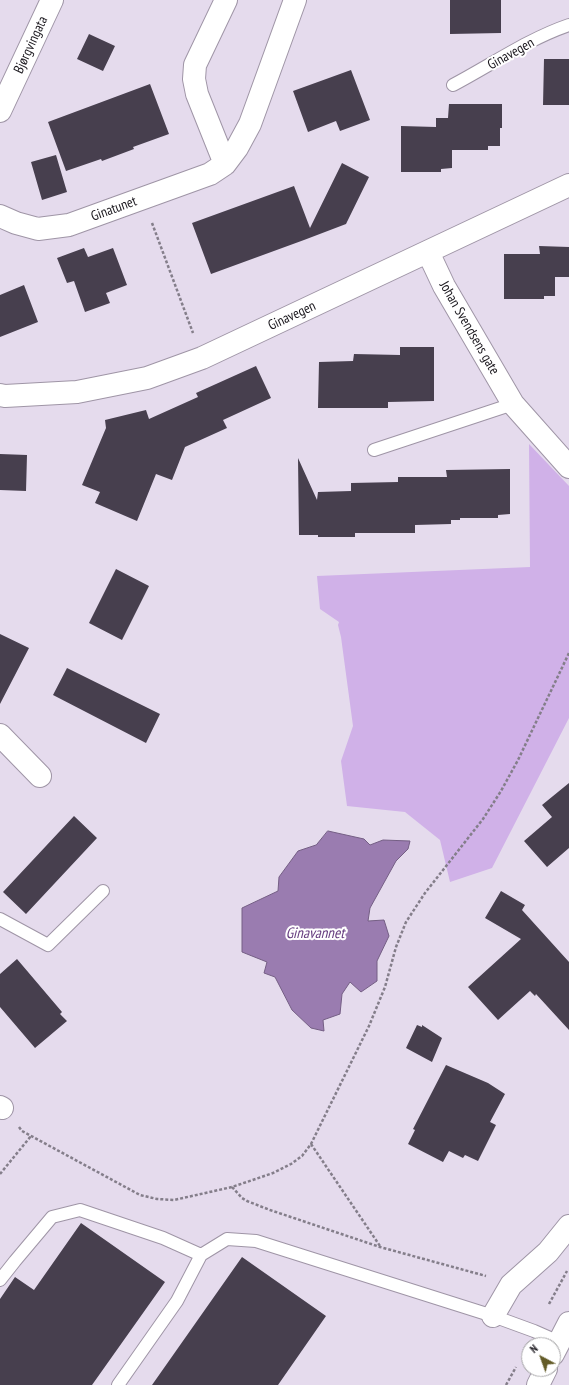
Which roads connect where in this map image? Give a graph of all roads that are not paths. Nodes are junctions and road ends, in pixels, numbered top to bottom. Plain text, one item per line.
1 (52, 0) edge
2 (226, 0) edge
3 (295, 0) edge
4 (569, 25) edge
5 (453, 85) dead end
6 (0, 111) edge
7 (225, 164) junction
8 (569, 185) edge
9 (0, 216) edge
10 (428, 252) junction
11 (0, 395) edge
12 (513, 404) junction
13 (374, 450) dead end
14 (569, 467) edge
15 (0, 735) edge
16 (40, 776) dead end
17 (103, 891) dead end
18 (0, 920) edge
19 (569, 1226) edge
20 (201, 1255) junction
21 (0, 1280) edge
22 (493, 1316) junction
23 (569, 1323) edge
24 (542, 1337) edge
25 (561, 1338) edge
26 (118, 1385) edge

1 - 6 street, Bjørgvingata
2 - 7 street
3 - 7 street, Ginatunet
4 - 5 lane, Ginavegen
7 - 9 street, Ginatunet
8 - 10 street, Ginavegen
10 - 11 street, Ginavegen
10 - 12 street, Johan Svendsens gate
12 - 13 lane
12 - 14 street, Johan Svendsens gate
15 - 16 street
17 - 18 lane
19 - 22 street
20 - 21 lane
20 - 22 lane
20 - 26 lane
22 - 24 lane
23 - 25 street

